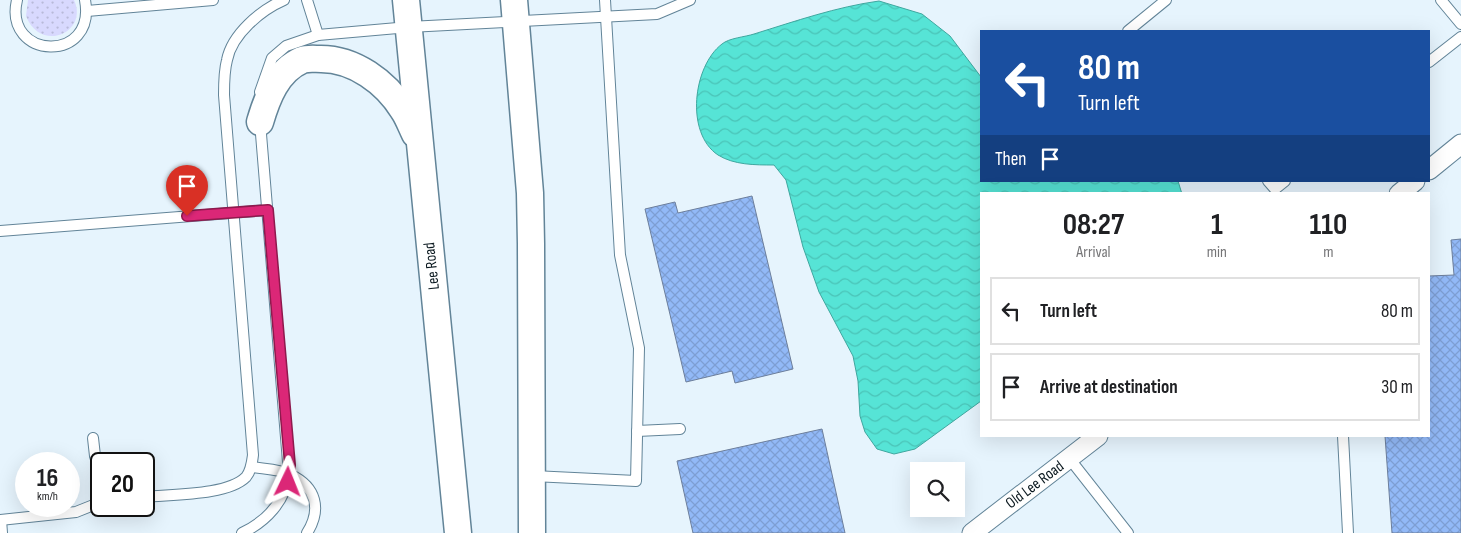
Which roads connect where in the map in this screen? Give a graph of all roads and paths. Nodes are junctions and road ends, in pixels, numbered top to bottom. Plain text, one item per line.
1 (17, 0) edge
2 (85, 0) edge
3 (213, 0) edge
4 (284, 0) edge
5 (307, 0) edge
6 (406, 0) edge
7 (605, 0) edge
8 (690, 0) edge
9 (1166, 0) edge
10 (1441, 0) edge
11 (87, 11) junction
12 (515, 11) edge
13 (606, 17) junction
14 (1461, 24) edge
15 (409, 27) junction
16 (1129, 30) edge
17 (318, 35) junction
18 (1461, 37) edge
19 (1430, 61) edge
20 (260, 122) junction
21 (1461, 144) edge
22 (421, 147) junction
23 (1430, 169) edge
24 (1269, 182) edge
25 (1284, 182) edge
26 (1414, 182) edge
27 (1401, 192) edge
28 (268, 210) junction
29 (234, 212) junction
30 (0, 231) edge
31 (680, 429) dead end
32 (637, 431) junction
33 (1097, 437) edge
34 (1343, 437) edge
35 (93, 438) dead end
36 (95, 452) edge
37 (1070, 458) junction
38 (252, 467) junction
39 (289, 474) junction
40 (533, 476) junction
41 (155, 496) edge
42 (90, 506) edge
43 (0, 520) edge
44 (2, 533) edge
45 (242, 533) edge
46 (308, 533) edge
47 (458, 533) edge
48 (532, 533) edge
49 (972, 533) edge
50 (1128, 533) edge
51 (1348, 533) edge

1 - 11 lane
2 - 11 lane
3 - 11 lane
4 - 29 lane
5 - 17 lane
6 - 15 street, Lee Road
7 - 13 lane
8 - 13 lane
9 - 16 lane
10 - 14 lane
12 - 13 lane
12 - 15 lane
12 - 40 street
13 - 32 lane
15 - 17 lane
15 - 22 street, Lee Road
17 - 20 lane
18 - 19 lane
20 - 22 street
20 - 28 lane
21 - 23 street
22 - 47 street, Lee Road
24 - 25 lane
26 - 27 street
28 - 29 lane
28 - 39 lane
29 - 30 lane
29 - 38 lane
31 - 32 lane
32 - 40 lane
33 - 37 street, Old Lee Road
34 - 51 lane
35 - 36 lane
37 - 49 street, Old Lee Road
37 - 50 lane
38 - 39 lane
38 - 41 lane
39 - 45 lane
39 - 46 lane
40 - 48 street
42 - 43 lane
43 - 44 lane

